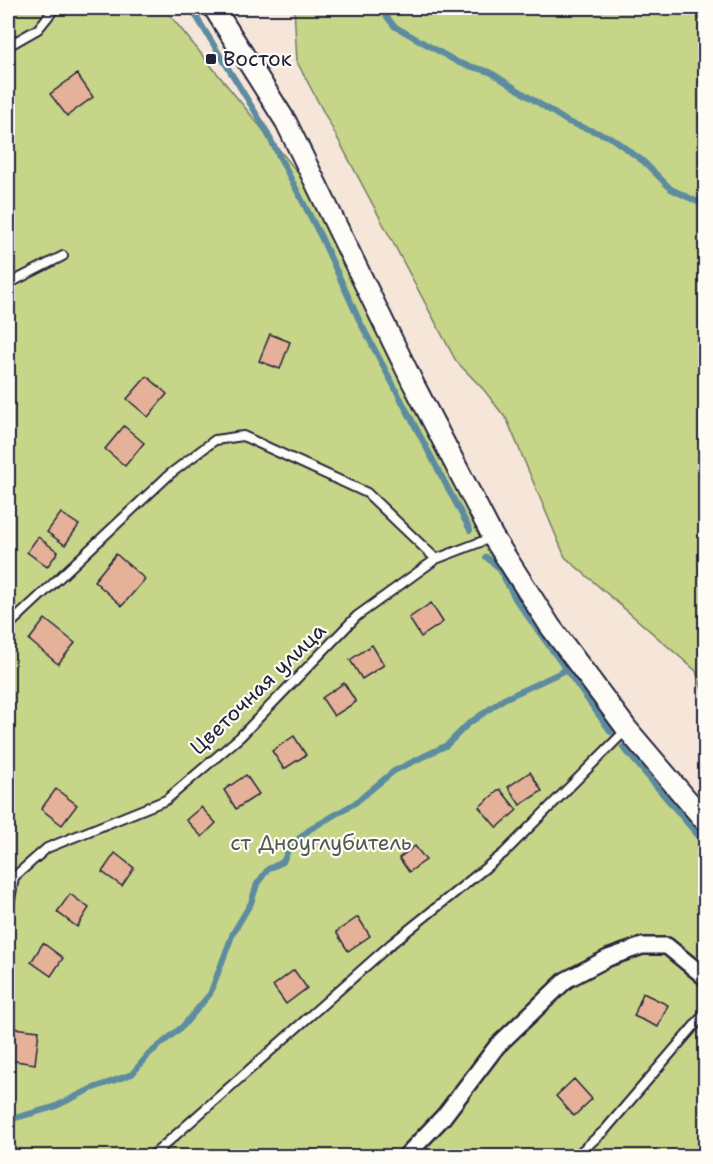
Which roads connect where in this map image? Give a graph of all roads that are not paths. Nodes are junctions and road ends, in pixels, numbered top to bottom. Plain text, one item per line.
1 (56, 8) edge
2 (214, 8) edge
3 (8, 46) edge
4 (63, 256) dead end
5 (8, 284) edge
6 (493, 537) junction
7 (436, 560) junction
8 (8, 626) edge
9 (627, 729) junction
10 (705, 822) edge
11 (11, 876) edge
12 (8, 912) edge
13 (705, 978) edge
14 (705, 1012) edge
15 (152, 1156) edge
16 (406, 1156) edge
17 (576, 1156) edge

1 - 3 lane
2 - 6 street
4 - 5 lane
6 - 7 lane, Цветочная улица
6 - 9 street
7 - 8 lane
7 - 11 lane, Цветочная улица
9 - 10 street
9 - 15 lane
11 - 12 lane, Цветочная улица
13 - 16 street
14 - 17 lane

